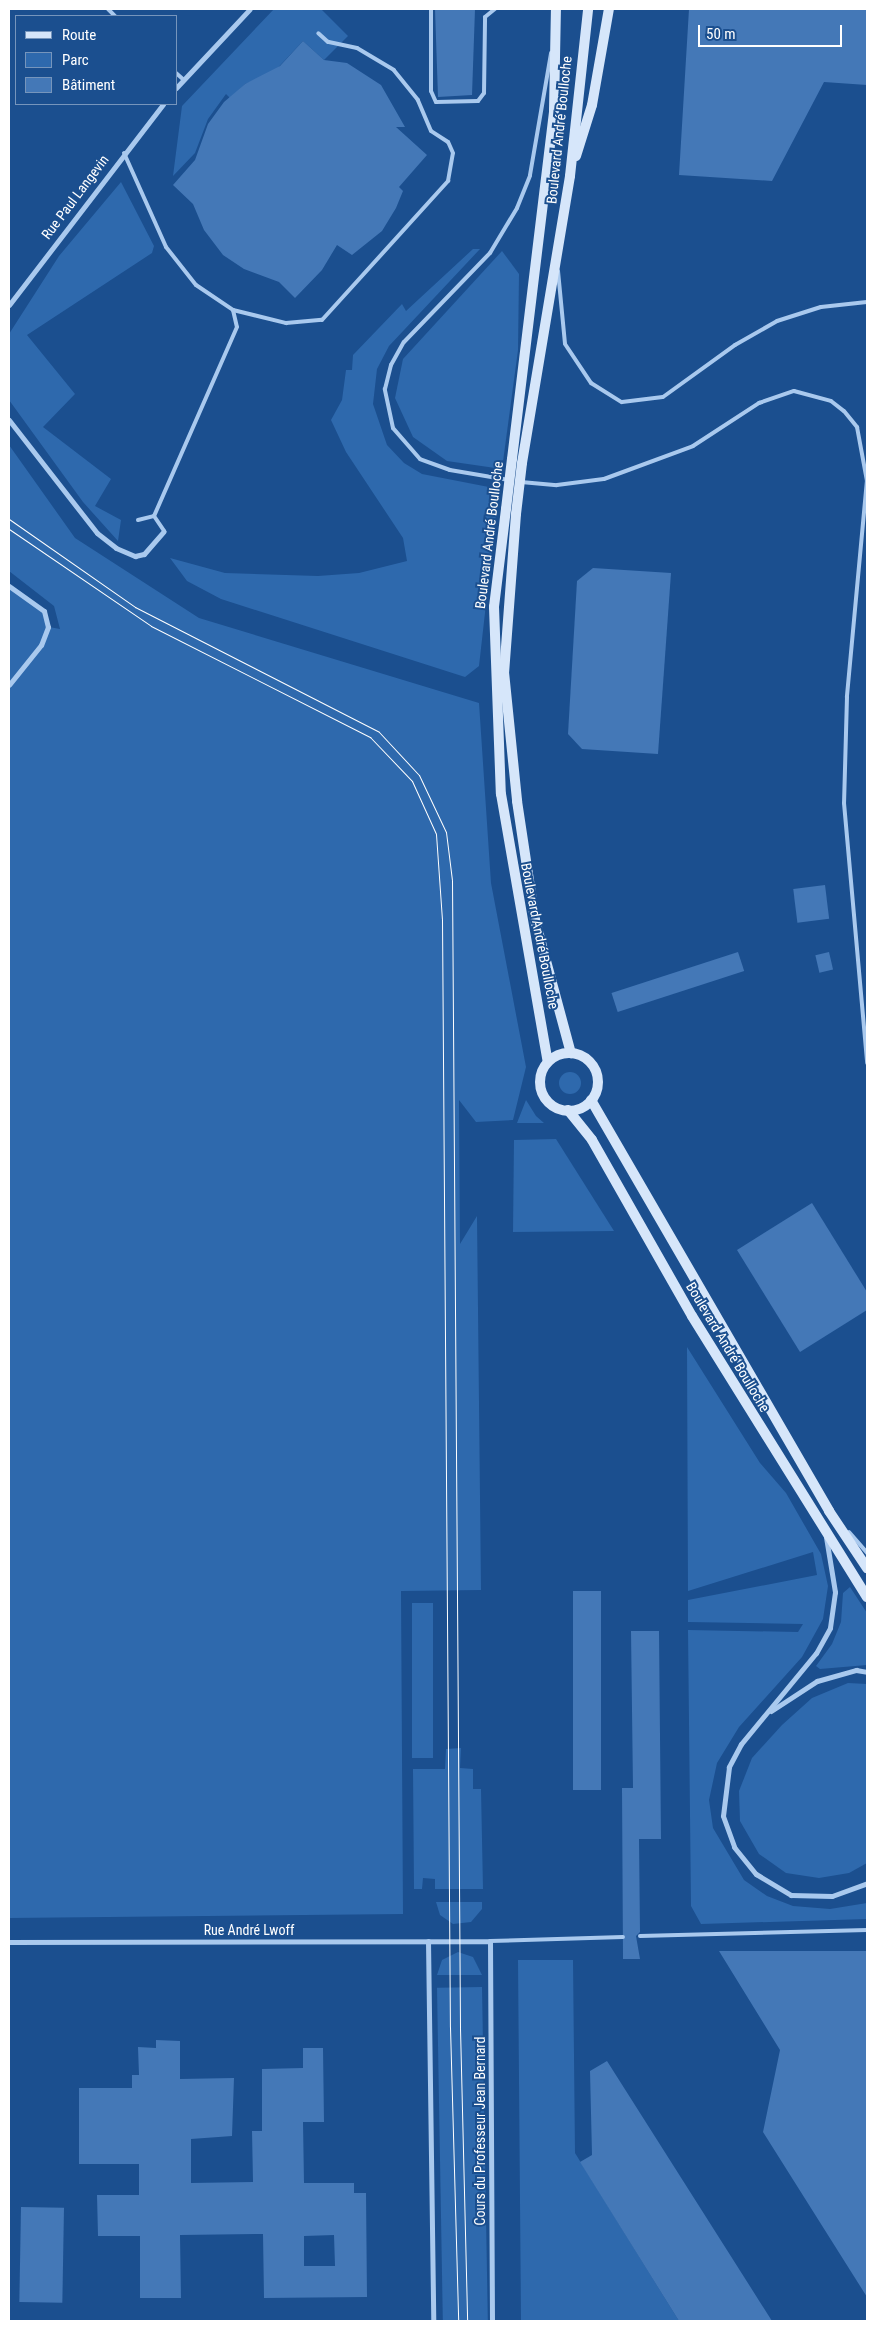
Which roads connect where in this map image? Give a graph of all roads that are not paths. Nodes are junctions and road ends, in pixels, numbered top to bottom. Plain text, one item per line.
1 (250, 9) edge
2 (431, 9) edge
3 (495, 9) edge
4 (556, 9) edge
5 (588, 9) edge
6 (609, 9) edge
7 (555, 31) junction
8 (318, 33) dead end
9 (178, 74) edge
10 (184, 79) junction
11 (178, 86) edge
12 (162, 105) edge
13 (124, 152) junction
14 (570, 176) junction
15 (556, 251) junction
16 (867, 302) edge
17 (9, 306) edge
18 (233, 310) junction
19 (9, 420) edge
20 (867, 480) edge
21 (154, 516) junction
22 (138, 520) dead end
23 (164, 531) joint
24 (9, 586) edge
25 (9, 685) edge
26 (571, 1053) junction
27 (548, 1062) junction
28 (867, 1063) edge
29 (591, 1100) junction
30 (568, 1110) junction
31 (829, 1511) junction
32 (825, 1534) junction
33 (867, 1553) edge
34 (867, 1568) edge
35 (867, 1596) edge
36 (867, 1672) edge
37 (765, 1716) junction
38 (867, 1882) edge
39 (867, 1930) edge
40 (624, 1936) dead end
41 (640, 1936) dead end
42 (428, 1941) junction
43 (490, 1941) junction
44 (9, 1942) edge
45 (433, 2321) edge
46 (492, 2321) edge

1 - 10 street
2 - 3 lane
4 - 7 main road, Boulevard André Boulloche
5 - 14 main road, Boulevard André Boulloche
6 - 14 main road
7 - 20 lane
7 - 27 main road, Boulevard André Boulloche, bridge
8 - 18 lane
9 - 10 lane
10 - 11 street
12 - 13 street, Rue Paul Langevin
13 - 17 street, Rue Paul Langevin
13 - 18 lane
14 - 15 main road, Boulevard André Boulloche
15 - 16 lane
15 - 26 main road, Boulevard André Boulloche, bridge
18 - 21 lane
19 - 23 street
20 - 28 lane
21 - 22 lane
21 - 23 lane
24 - 25 street
26 - 27 main road
26 - 29 main road
27 - 30 main road, Boulevard André Boulloche
29 - 30 main road
29 - 31 main road, Boulevard André Boulloche
30 - 32 main road, Boulevard André Boulloche
31 - 33 lane
31 - 34 main road, Boulevard André Boulloche
32 - 35 main road, Boulevard André Boulloche
32 - 37 street
36 - 37 street
37 - 38 street
39 - 41 lane
40 - 43 lane
42 - 43 street, Rue André Lwoff
42 - 44 street, Rue André Lwoff
42 - 45 street
43 - 46 street, Cours du Professeur Jean Bernard

